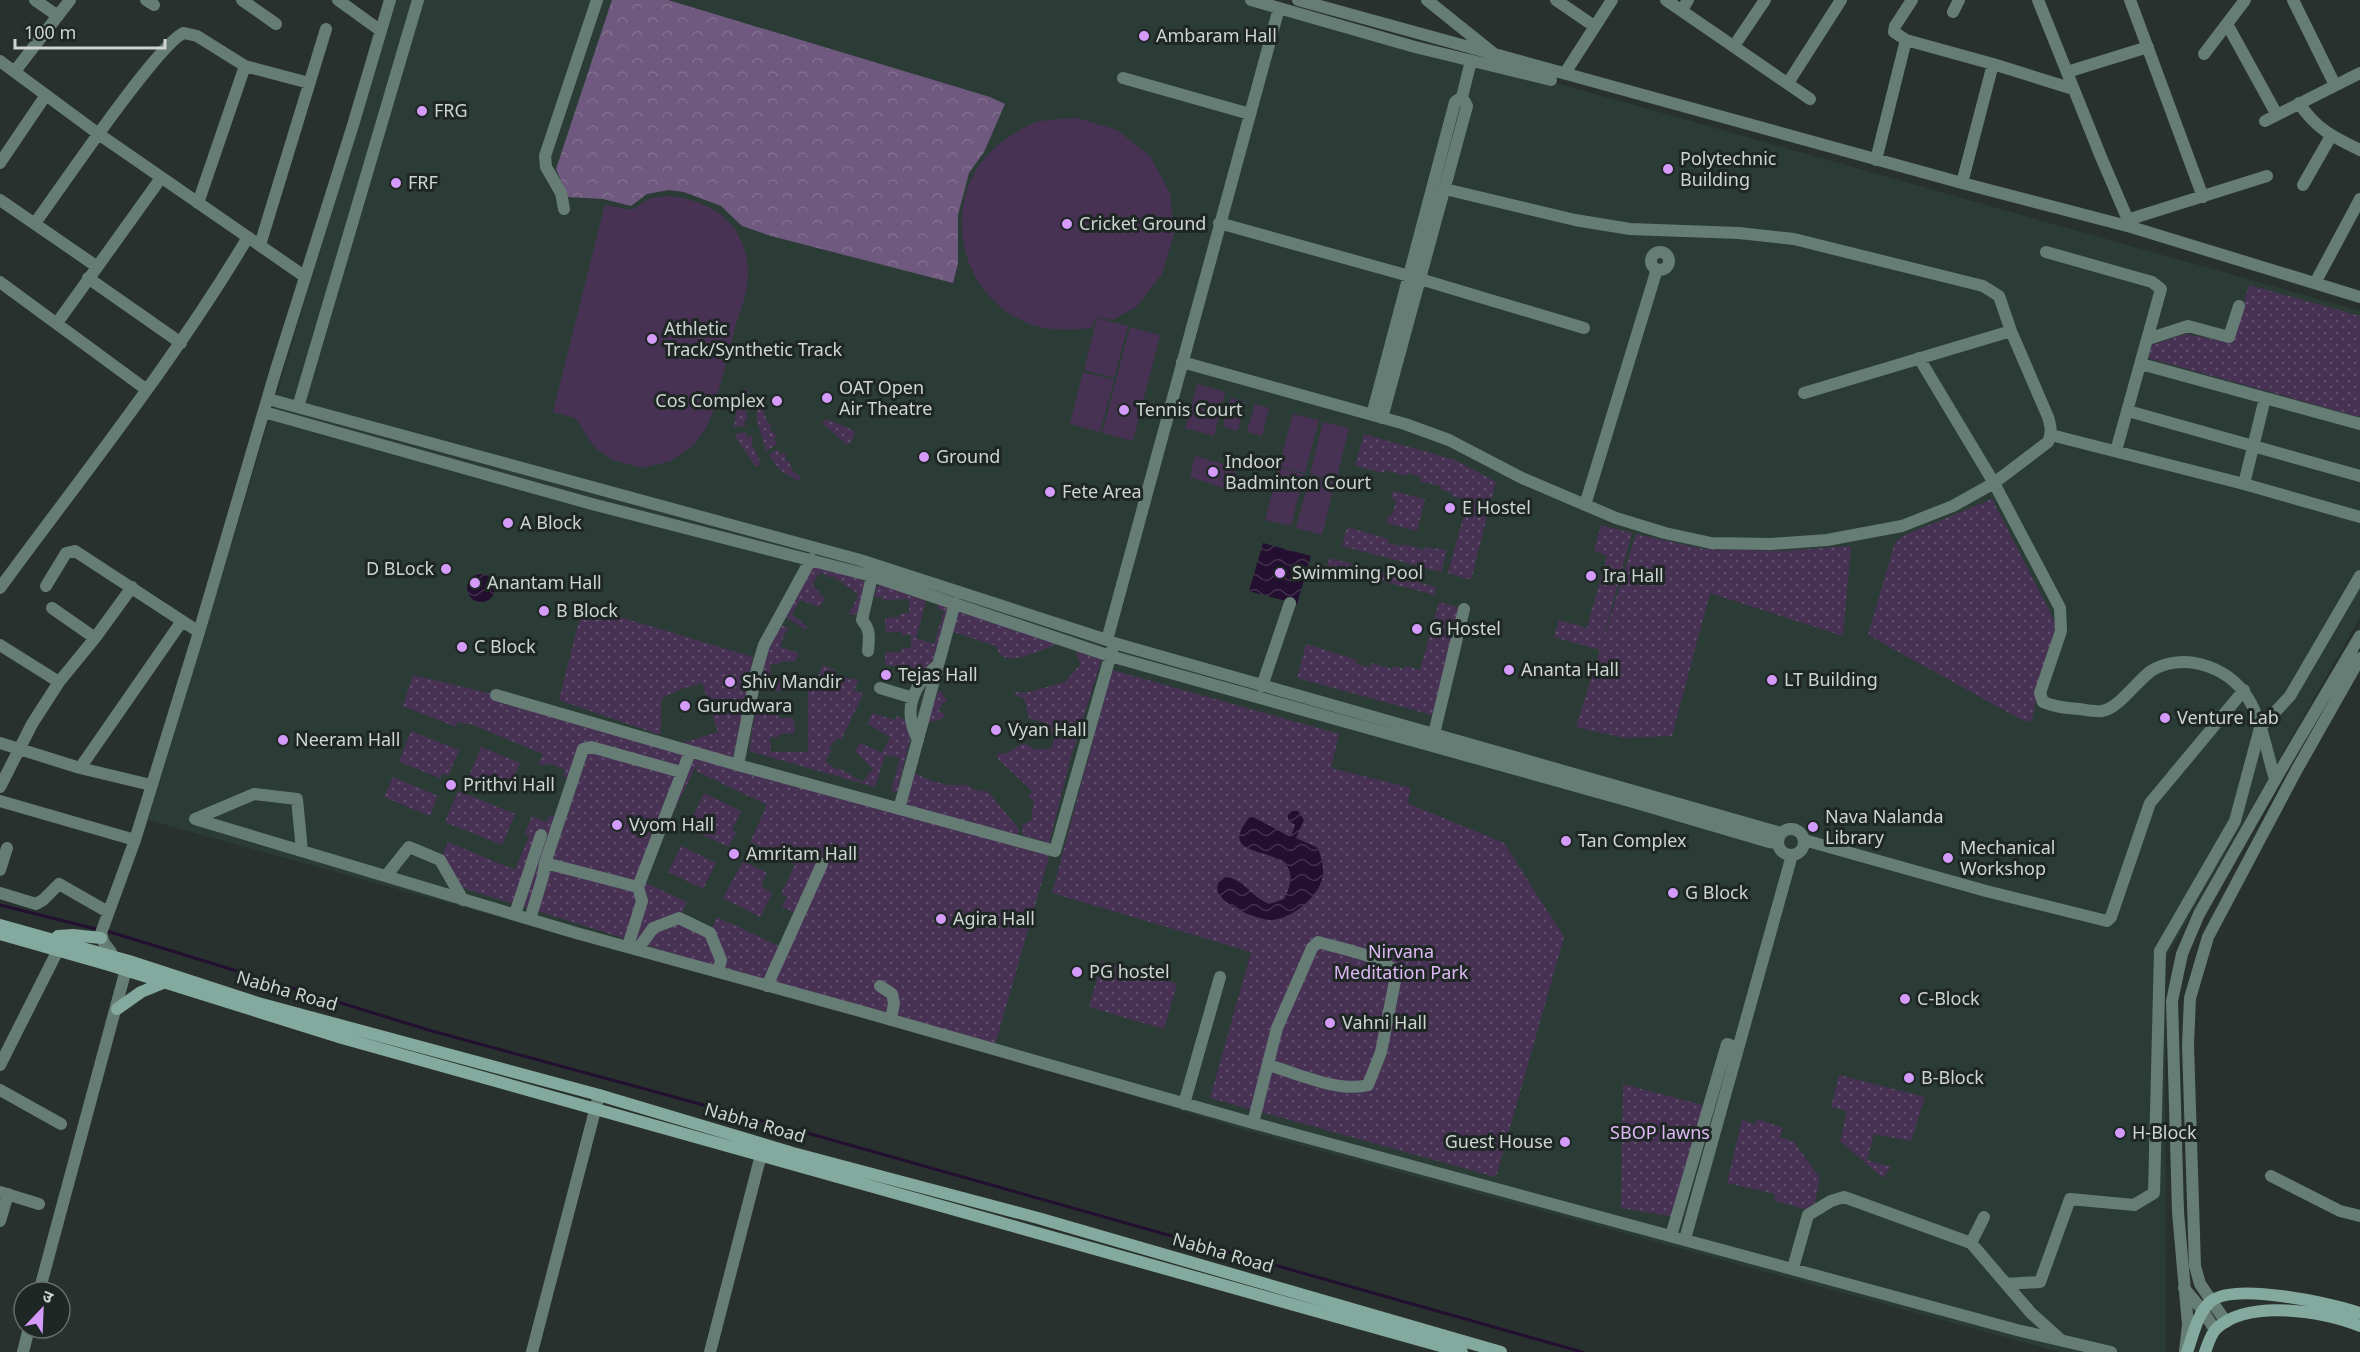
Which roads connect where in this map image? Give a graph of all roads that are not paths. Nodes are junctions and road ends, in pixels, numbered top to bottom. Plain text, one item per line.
1 (35, 0) edge
2 (70, 0) edge
3 (242, 0) edge
4 (338, 0) edge
5 (390, 0) edge
6 (418, 0) edge
7 (597, 0) edge
8 (1251, 0) edge
9 (1427, 0) edge
10 (1556, 0) edge
11 (1612, 0) edge
12 (1666, 0) edge
13 (1766, 0) edge
14 (1841, 0) edge
15 (1912, 0) edge
16 (1959, 0) edge
17 (2038, 0) edge
18 (2130, 0) edge
19 (2245, 0) edge
20 (2293, 0) edge
21 (1304, 1) edge
22 (1685, 5) edge
23 (1279, 8) junction
24 (1953, 12) dead end
25 (58, 16) junction
26 (276, 24) dead end
27 (2227, 24) junction
28 (1594, 26) junction
29 (326, 29) dead end
30 (381, 31) junction
31 (1906, 40) junction
32 (1734, 46) junction
33 (2148, 46) junction
34 (2204, 54) dead end
35 (1496, 56) junction
36 (0, 61) edge
37 (1471, 61) junction
38 (1993, 64) junction
39 (245, 66) junction
40 (15, 71) junction
41 (2067, 72) junction
42 (1565, 73) junction
43 (2360, 73) edge
44 (1123, 78) dead end
45 (1551, 80) dead end
46 (1788, 82) junction
47 (309, 83) junction
48 (2335, 85) junction
49 (2073, 89) junction
50 (46, 95) junction
51 (1462, 97) junction
52 (1810, 99) dead end
53 (2299, 104) junction
54 (1250, 114) junction
55 (2277, 115) junction
56 (2265, 121) dead end
57 (99, 135) junction
58 (2331, 136) junction
59 (2360, 150) edge
60 (1876, 160) junction
61 (0, 163) edge
62 (2267, 176) dead end
63 (161, 178) junction
64 (1962, 183) junction
65 (2303, 184) dead end
66 (1445, 189) junction
67 (2203, 197) junction
68 (2360, 199) edge
69 (0, 200) edge
70 (198, 203) junction
71 (564, 209) dead end
72 (35, 223) junction
73 (1219, 223) junction
74 (2129, 224) junction
75 (1669, 232) junction
76 (248, 237) junction
77 (260, 245) junction
78 (2046, 252) dead end
79 (96, 266) junction
80 (304, 276) junction
81 (88, 278) junction
82 (1415, 278) junction
83 (0, 282) edge
84 (2315, 283) junction
85 (2360, 297) edge
86 (2239, 306) dead end
87 (57, 323) junction
88 (1584, 328) dead end
89 (2011, 331) junction
90 (2148, 339) junction
91 (181, 343) junction
92 (1920, 358) junction
93 (1182, 362) junction
94 (2141, 364) junction
95 (147, 390) junction
96 (1804, 393) dead end
97 (2265, 398) junction
98 (268, 399) junction
99 (298, 407) junction
100 (2128, 411) junction
101 (264, 412) junction
102 (1377, 417) junction
103 (2360, 424) edge
104 (2051, 435) junction
105 (2252, 446) junction
106 (2116, 451) junction
107 (500, 462) junction
108 (496, 476) junction
109 (2360, 476) edge
110 (1994, 483) junction
111 (2244, 484) junction
112 (1585, 505) junction
113 (2360, 518) edge
114 (795, 542) junction
115 (790, 554) junction
116 (811, 559) junction
117 (872, 576) junction
118 (2360, 576) edge
119 (46, 586) dead end
120 (132, 587) junction
121 (0, 588) edge
122 (955, 603) junction
123 (1290, 603) dead end
124 (51, 608) dead end
125 (1464, 609) dead end
126 (182, 621) junction
127 (199, 632) junction
128 (2360, 636) edge
129 (95, 639) junction
130 (0, 645) edge
131 (1111, 647) junction
132 (868, 651) dead end
133 (2360, 658) edge
134 (938, 665) junction
135 (59, 682) junction
136 (1263, 686) junction
137 (880, 688) dead end
138 (2244, 690) junction
139 (496, 695) dead end
140 (913, 698) junction
141 (2260, 728) junction
142 (918, 740) junction
143 (1433, 741) junction
144 (0, 743) edge
145 (19, 749) junction
146 (690, 752) junction
147 (738, 765) junction
148 (80, 768) junction
149 (681, 772) junction
150 (2275, 779) junction
151 (151, 785) junction
152 (0, 788) edge
153 (0, 801) edge
154 (899, 809) junction
155 (541, 835) dead end
156 (1779, 838) junction
157 (135, 840) junction
158 (1804, 840) junction
159 (7, 848) dead end
160 (302, 851) junction
161 (1792, 855) junction
162 (545, 863) junction
163 (822, 864) dead end
164 (0, 870) edge
165 (386, 876) junction
166 (638, 887) junction
167 (0, 893) edge
168 (463, 900) junction
169 (108, 912) junction
170 (515, 914) junction
171 (530, 919) junction
172 (0, 925) edge
173 (102, 933) junction
174 (0, 934) edge
175 (51, 938) junction
176 (633, 948) junction
177 (58, 950) junction
178 (110, 961) junction
179 (127, 966) junction
180 (718, 972) junction
181 (1220, 977) dead end
182 (163, 983) junction
183 (767, 986) junction
184 (880, 986) dead end
185 (117, 1009) junction
186 (891, 1020) junction
187 (319, 1025) junction
188 (1733, 1046) junction
189 (0, 1065) edge
190 (1268, 1065) junction
191 (0, 1089) edge
192 (597, 1102) junction
193 (1184, 1104) junction
194 (1253, 1123) junction
195 (61, 1124) dead end
196 (762, 1149) junction
197 (2271, 1176) dead end
198 (4, 1193) edge
199 (39, 1204) dead end
200 (2360, 1216) edge
201 (1984, 1217) dead end
202 (0, 1221) edge
203 (1671, 1236) junction
204 (1685, 1239) junction
205 (1971, 1243) junction
206 (1793, 1268) junction
207 (42, 1280) edge
208 (2006, 1284) junction
209 (2183, 1288) junction
210 (2212, 1300) junction
211 (2203, 1311) junction
212 (2031, 1313) junction
213 (2360, 1313) edge
214 (2226, 1322) junction
215 (2360, 1326) edge
216 (2017, 1330) junction
217 (2215, 1330) junction
218 (2062, 1341) junction
219 (532, 1352) edge
220 (710, 1352) edge
221 (1462, 1352) edge
222 (1501, 1352) edge
223 (2111, 1352) edge
224 (2186, 1352) edge
225 (2205, 1352) edge

1 - 25 street
2 - 25 street
3 - 26 street
4 - 30 street
5 - 30 street
6 - 99 street
7 - 71 street
8 - 23 street
9 - 35 street
10 - 28 street
11 - 28 street
12 - 22 street
13 - 32 street
14 - 46 street
15 - 31 street
16 - 24 street
17 - 41 street
18 - 33 street
19 - 27 street
20 - 48 street
21 - 35 street
22 - 32 street
23 - 37 street
23 - 54 street
25 - 40 street
27 - 34 street
27 - 55 street
28 - 42 street
29 - 47 street
30 - 80 street
31 - 38 street
31 - 60 street
32 - 46 street
33 - 41 street
33 - 67 street
35 - 42 street
36 - 40 street
37 - 45 street
37 - 51 street
38 - 49 street
38 - 64 street
39 - 47 street
39 - 57 street
39 - 70 street
40 - 50 street
41 - 49 street
42 - 60 street
43 - 48 street
44 - 54 street
46 - 52 street
47 - 77 street
48 - 53 street
49 - 74 street
50 - 57 street
50 - 61 street
51 - 66 street
51 - 82 street
53 - 55 street
53 - 58 street
54 - 73 street
55 - 56 street
57 - 63 street
57 - 72 street
58 - 59 street
58 - 65 street
60 - 64 street
62 - 67 street
63 - 70 street
63 - 79 street
64 - 74 street
66 - 75 street
66 - 82 street
67 - 74 street
68 - 84 street
69 - 72 street
70 - 76 street
72 - 79 street
73 - 82 street
73 - 93 street
74 - 84 street
75 - 89 street
75 - 112 street
76 - 77 street
76 - 91 street
77 - 80 street
78 - 90 street
79 - 81 street
80 - 98 street
81 - 87 street
81 - 91 street
82 - 88 street
82 - 102 street
83 - 87 street
84 - 85 street
86 - 90 street
87 - 95 street
89 - 92 street
89 - 104 street
90 - 94 street
91 - 95 street
92 - 96 street
92 - 110 street
93 - 102 street
93 - 131 street
94 - 97 street
94 - 100 street
95 - 121 street
97 - 103 street
97 - 105 street
98 - 99 street
98 - 101 street
99 - 107 street
100 - 105 street
100 - 106 street
101 - 108 street
101 - 127 street
102 - 112 street
104 - 106 street
104 - 110 street
105 - 109 street
105 - 111 street
106 - 111 street
107 - 108 street
107 - 114 street
108 - 115 street
110 - 112 street
110 - 138 street
111 - 113 street
114 - 115 street
114 - 131 street
115 - 116 street
116 - 117 street
116 - 147 street
117 - 122 street
117 - 132 street
118 - 141 street
119 - 120 street
120 - 126 street
120 - 129 street
122 - 131 street
122 - 134 street
123 - 136 street
124 - 129 street
125 - 143 street
126 - 127 street
126 - 148 street
127 - 151 street
128 - 150 street
129 - 135 street
130 - 135 street
131 - 136 street
131 - 143 street
131 - 154 street
133 - 210 street
134 - 140 street
134 - 142 street
135 - 145 street
136 - 143 street
137 - 140 street
138 - 141 street
138 - 158 street
139 - 146 street
140 - 142 street
141 - 150 street
141 - 208 street
142 - 154 street
143 - 156 street
144 - 145 street
145 - 148 street
145 - 152 street
146 - 147 street
146 - 149 street
147 - 154 street
148 - 151 street
149 - 162 street
149 - 166 street
150 - 209 street
151 - 157 street
153 - 157 street
155 - 170 street
156 - 158 street
156 - 161 street
157 - 169 street
158 - 161 street
159 - 164 street
160 - 160 street
160 - 165 street
161 - 188 street
162 - 166 street
162 - 171 street
163 - 183 street
165 - 168 street
165 - 168 street
166 - 176 street
167 - 169 street
168 - 170 street
169 - 173 street
170 - 171 street
171 - 176 street
172 - 175 main road, Nabha Road
173 - 175 main road
173 - 178 street
174 - 177 main road, Nabha Road
175 - 178 main road, Nabha Road
176 - 180 street
176 - 180 street
177 - 178 main road, Nabha Road
177 - 189 street
178 - 179 main road, Nabha Road
179 - 182 main road, Nabha Road
179 - 185 street
179 - 187 main road, Nabha Road
180 - 183 street
181 - 193 street
182 - 185 main road
182 - 187 main road, Nabha Road
183 - 186 street
184 - 186 street
185 - 207 street
186 - 193 street
187 - 192 main road, Nabha Road
188 - 203 street
188 - 204 street
190 - 190 street
190 - 194 street
191 - 195 street
192 - 196 main road, Nabha Road
192 - 219 street
193 - 194 street
194 - 203 street
196 - 220 street
196 - 221 main road, Nabha Road
196 - 222 main road, Nabha Road
197 - 200 street
198 - 199 street
198 - 202 street
201 - 205 street
203 - 204 street
204 - 206 street
205 - 206 street
205 - 208 street
206 - 216 street
208 - 212 street
209 - 211 street
209 - 224 street
210 - 211 main road
210 - 213 main road
210 - 214 street
211 - 217 street
211 - 224 main road
212 - 216 street
212 - 218 street
214 - 215 main road
214 - 217 main road
216 - 218 street
217 - 225 main road
218 - 223 street

